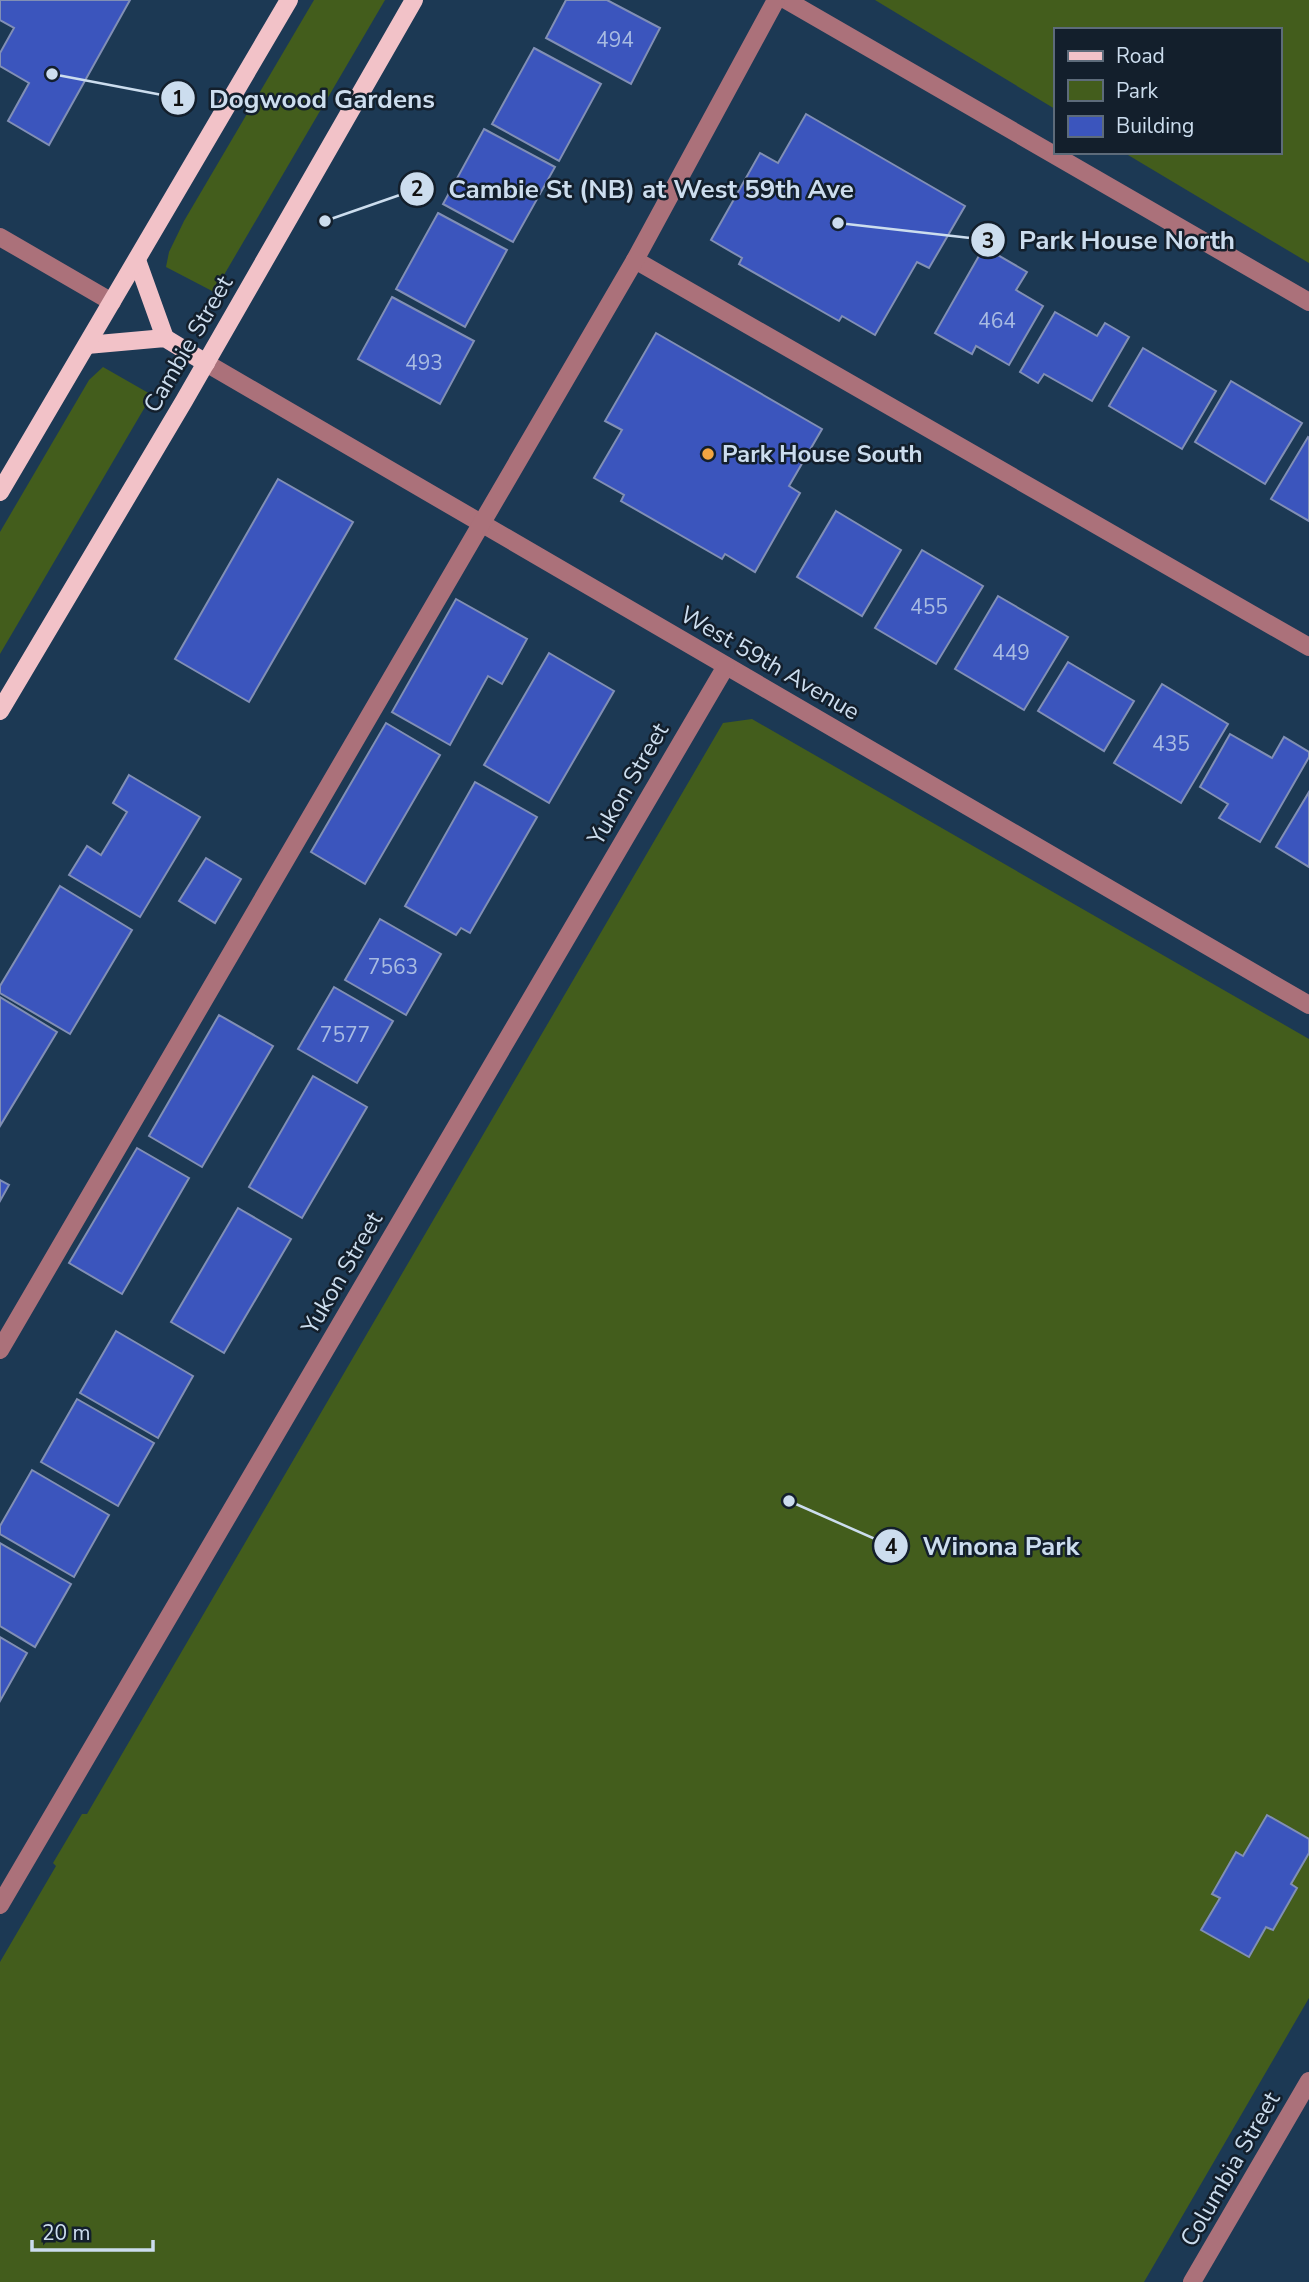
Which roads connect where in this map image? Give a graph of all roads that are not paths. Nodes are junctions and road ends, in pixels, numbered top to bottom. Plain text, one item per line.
1 (289, 0) edge
2 (414, 0) edge
3 (776, 0) edge
4 (786, 0) edge
5 (0, 237) edge
6 (136, 260) junction
7 (635, 260) junction
8 (112, 302) junction
9 (1309, 302) edge
10 (165, 338) junction
11 (87, 345) junction
12 (206, 363) junction
13 (0, 492) edge
14 (482, 523) junction
15 (1309, 647) edge
16 (726, 666) junction
17 (0, 711) edge
18 (1309, 1004) edge
19 (0, 1350) edge
20 (0, 1905) edge
21 (1309, 2081) edge
22 (1192, 2282) edge

1 - 6 main road
2 - 12 main road, Cambie Street
3 - 7 street
4 - 9 street
5 - 8 street
6 - 8 main road
6 - 10 main road
7 - 14 street
7 - 15 street
8 - 11 main road
10 - 11 main road
10 - 12 main road
11 - 13 main road
12 - 14 street, West 59th Avenue
12 - 17 main road, Cambie Street
14 - 16 street, West 59th Avenue
14 - 19 street
16 - 18 street, West 59th Avenue
16 - 20 street, Yukon Street
21 - 22 street, Columbia Street

